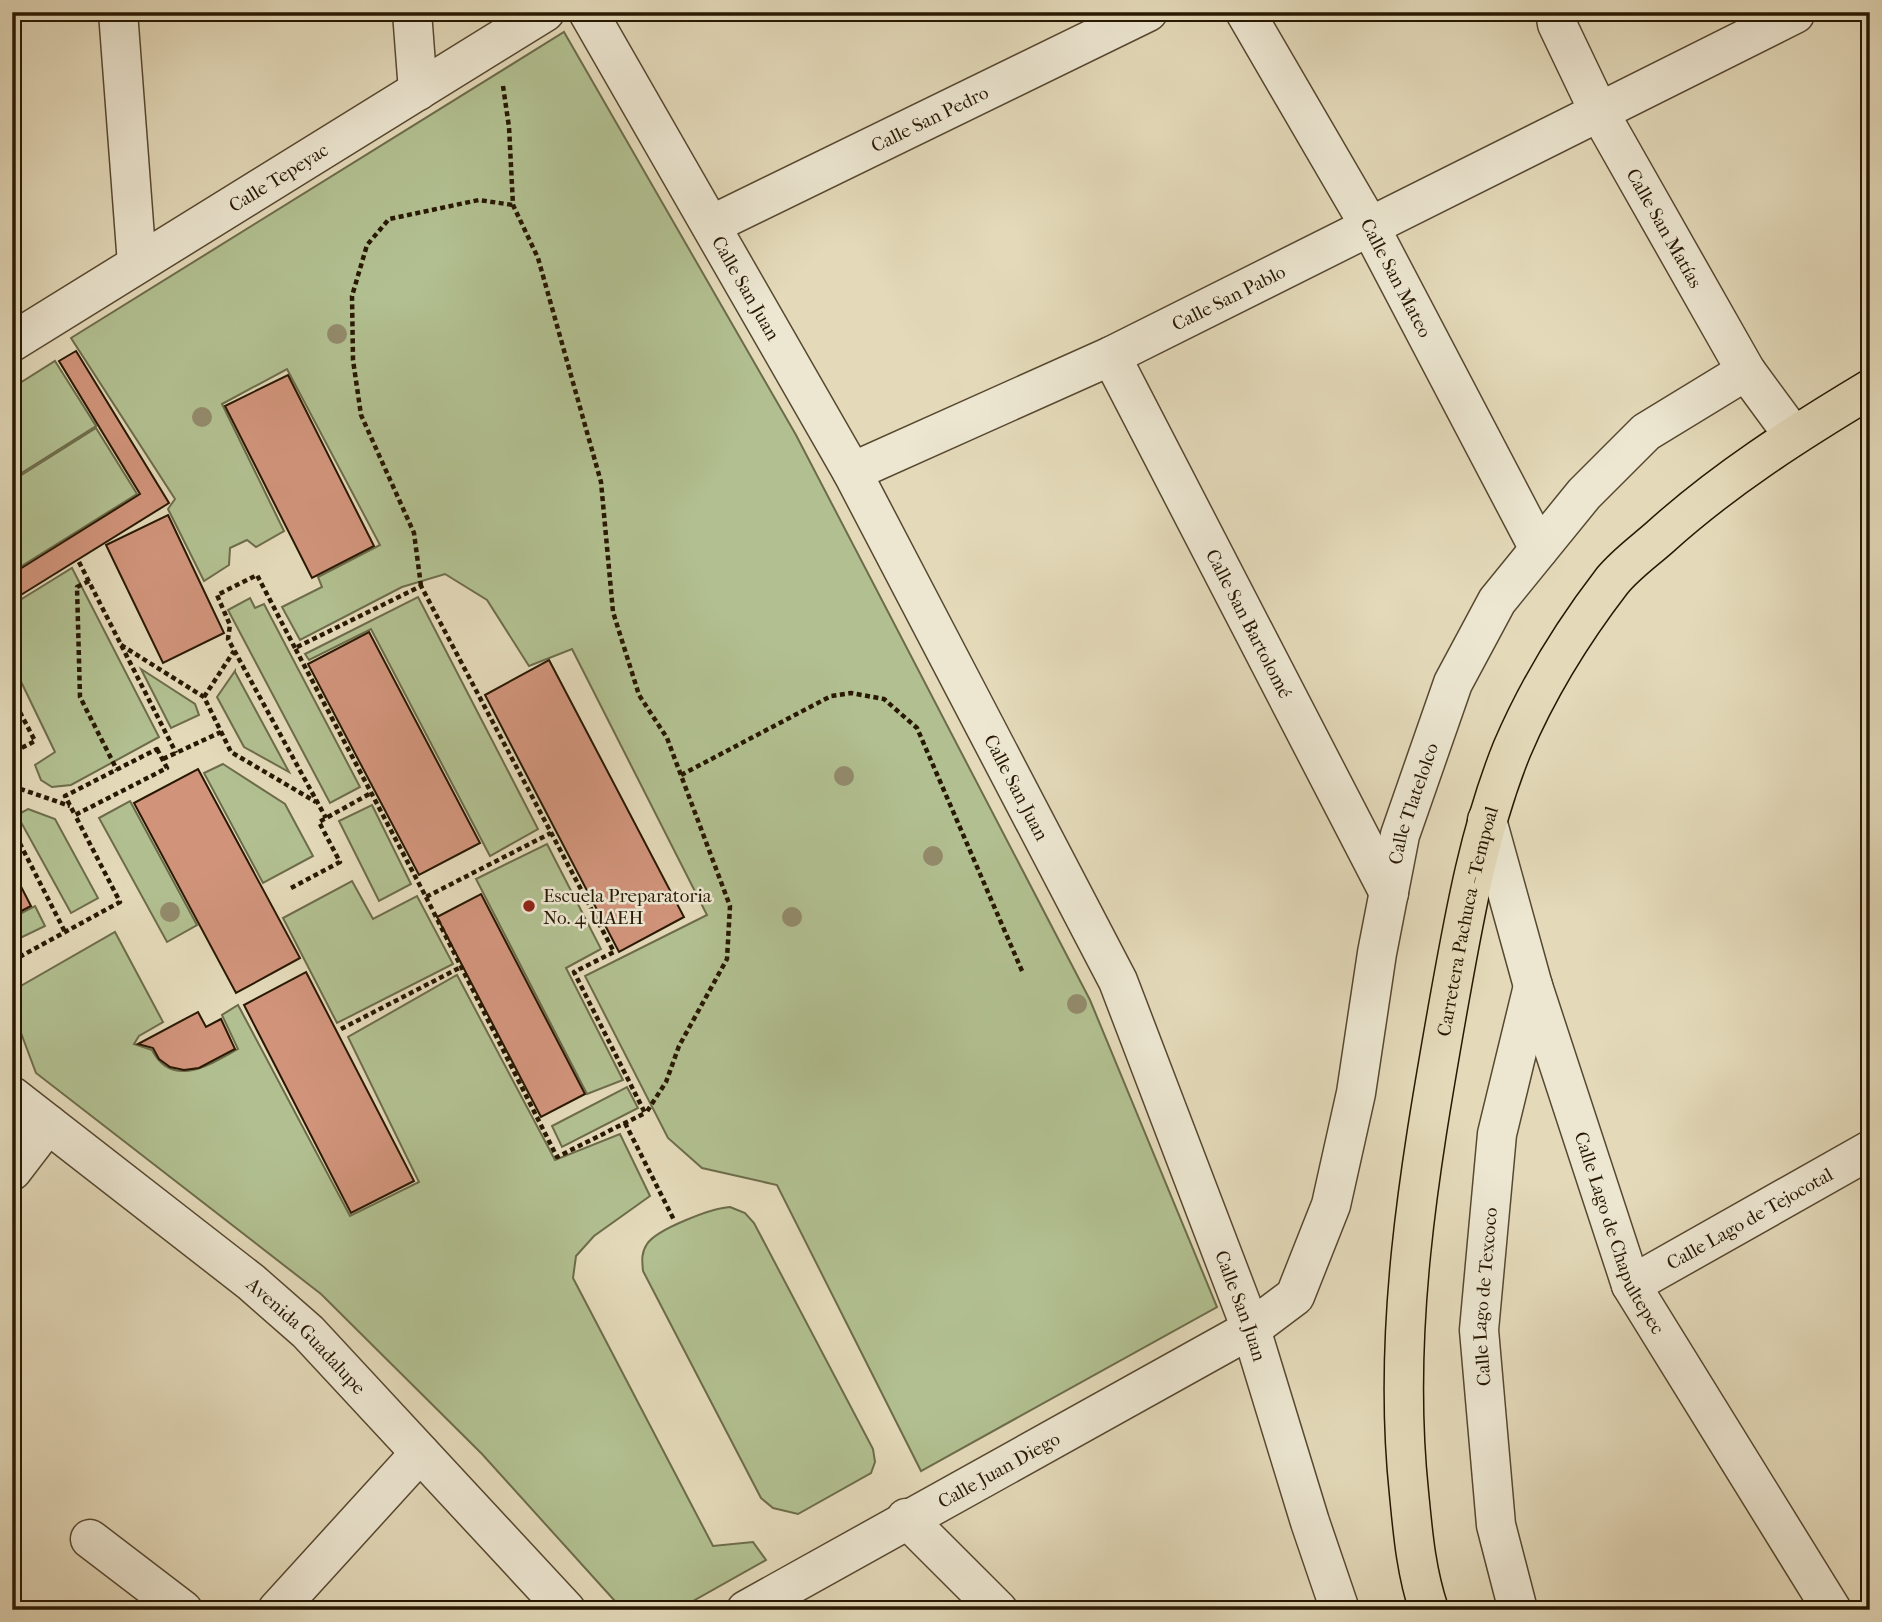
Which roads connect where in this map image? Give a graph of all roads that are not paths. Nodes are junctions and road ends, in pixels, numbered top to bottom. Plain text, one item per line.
1 (118, 12) edge
2 (412, 12) edge
3 (545, 12) edge
4 (588, 12) edge
5 (1148, 12) edge
6 (1245, 12) edge
7 (1555, 12) edge
8 (1795, 14) dead end
9 (418, 91) junction
10 (1599, 112) junction
11 (711, 225) junction
12 (1369, 225) junction
13 (137, 264) junction
14 (12, 342) edge
15 (1111, 356) junction
16 (1746, 371) junction
17 (1870, 389) edge
18 (1793, 435) junction
19 (852, 472) junction
20 (1539, 548) junction
21 (1487, 820) junction
22 (1389, 893) junction
23 (1533, 986) junction
24 (12, 1096) edge
25 (48, 1124) junction
26 (1870, 1150) edge
27 (12, 1171) edge
28 (1632, 1285) junction
29 (1251, 1329) junction
30 (420, 1453) junction
31 (905, 1518) junction
32 (90, 1539) dead end
33 (183, 1610) edge
34 (276, 1610) edge
35 (566, 1610) edge
36 (746, 1610) edge
37 (998, 1610) edge
38 (1340, 1610) edge
39 (1429, 1610) edge
40 (1518, 1610) edge
41 (1832, 1610) edge

1 - 13 street
2 - 9 street
3 - 9 street, Calle Tepeyac
4 - 11 street, Calle San Juan
5 - 11 street, Calle San Pedro
6 - 12 street, Calle San Mateo
7 - 10 street, Calle San Matías
8 - 10 street, Calle San Pablo
9 - 13 street, Calle Tepeyac
10 - 12 street, Calle San Pablo
10 - 16 street, Calle San Matías
11 - 19 street, Calle San Juan
12 - 15 street, Calle San Pablo
12 - 20 street, Calle San Mateo
13 - 14 street, Calle Tepeyac
15 - 19 street, Calle San Pablo
15 - 22 street, Calle San Bartolomé
16 - 18 street, Calle San Matías
16 - 20 street, Calle Tlatelolco
17 - 18 main road, Carretera Pachuca - Tempoal
18 - 21 main road, Carretera Pachuca - Tempoal
19 - 29 street, Calle San Juan
20 - 22 street, Calle Tlatelolco
21 - 23 street, Calle Lago de Chapultepec
21 - 39 main road, Carretera Pachuca - Tempoal
22 - 29 street, Calle Tlatelolco
23 - 28 street, Calle Lago de Chapultepec
23 - 40 street, Calle Lago de Texcoco
24 - 25 street, Avenida Guadalupe
25 - 27 street
25 - 30 street, Avenida Guadalupe
26 - 28 street, Calle Lago de Tejocotal
28 - 41 street, Calle Lago de Chapultepec
29 - 31 street, Calle Juan Diego
29 - 38 street, Calle San Juan
30 - 34 street
30 - 35 street, Avenida Guadalupe
31 - 36 street, Calle Juan Diego
31 - 37 street
32 - 33 street

